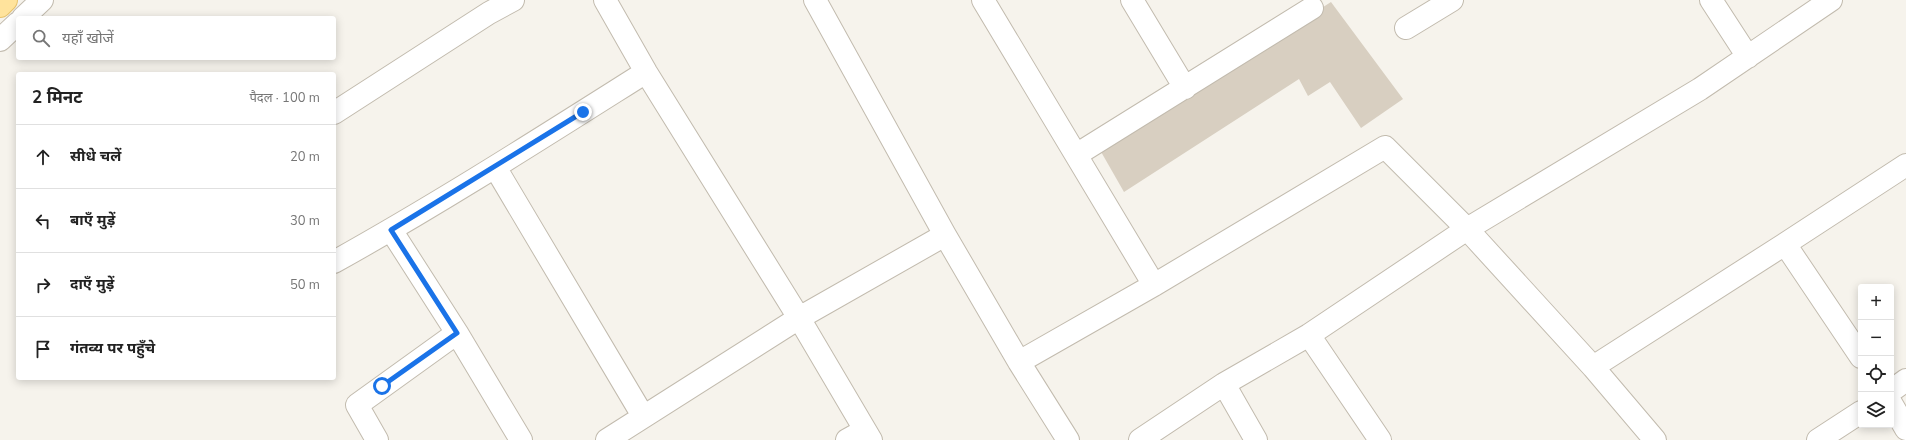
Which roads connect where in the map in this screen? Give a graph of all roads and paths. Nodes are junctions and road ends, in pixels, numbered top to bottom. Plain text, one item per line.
1 (6, 0) edge
2 (42, 0) edge
3 (512, 0) edge
4 (605, 0) edge
5 (983, 0) edge
6 (1132, 0) edge
7 (1452, 0) edge
8 (1711, 0) edge
9 (1831, 0) edge
10 (817, 1) edge
11 (0, 6) edge
12 (1312, 8) dead end
13 (25, 16) edge
14 (16, 25) edge
15 (1406, 28) dead end
16 (0, 40) edge
17 (1748, 57) junction
18 (646, 72) junction
19 (1185, 88) junction
20 (336, 112) edge
21 (1076, 155) junction
22 (1906, 165) edge
23 (495, 167) junction
24 (1467, 229) junction
25 (391, 230) junction
26 (945, 235) junction
27 (1785, 244) junction
28 (336, 261) edge
29 (1154, 285) junction
30 (799, 318) junction
31 (457, 333) junction
32 (1309, 335) junction
33 (1860, 356) edge
34 (1019, 362) junction
35 (1592, 367) junction
36 (1906, 380) edge
37 (1224, 384) junction
38 (1894, 389) edge
39 (1894, 408) edge
40 (1858, 414) edge
41 (643, 416) junction
42 (1906, 428) edge
43 (861, 437) edge
44 (377, 440) edge
45 (521, 440) edge
46 (607, 440) edge
47 (1068, 440) edge
48 (1140, 440) edge
49 (1256, 440) edge
50 (1380, 440) edge
51 (1655, 440) edge
52 (1818, 440) edge

1 - 11 main road
2 - 13 street
3 - 20 street
4 - 18 street
5 - 21 street
6 - 19 street
7 - 15 street
8 - 17 street
9 - 17 street
10 - 26 street
12 - 19 street
14 - 16 street
17 - 24 street
18 - 23 street
18 - 30 street
19 - 21 street
21 - 29 street
22 - 27 street
23 - 25 street
23 - 41 street
24 - 29 street
24 - 32 street
24 - 35 street
25 - 28 street
25 - 31 street
26 - 30 street
26 - 34 street
27 - 33 street
27 - 35 street
29 - 34 street
30 - 41 street
30 - 43 street
31 - 44 street
31 - 45 street
32 - 37 street
32 - 50 street
34 - 47 street
35 - 51 street
36 - 38 street
37 - 48 street
37 - 49 street
39 - 42 street
40 - 52 street
41 - 46 street

